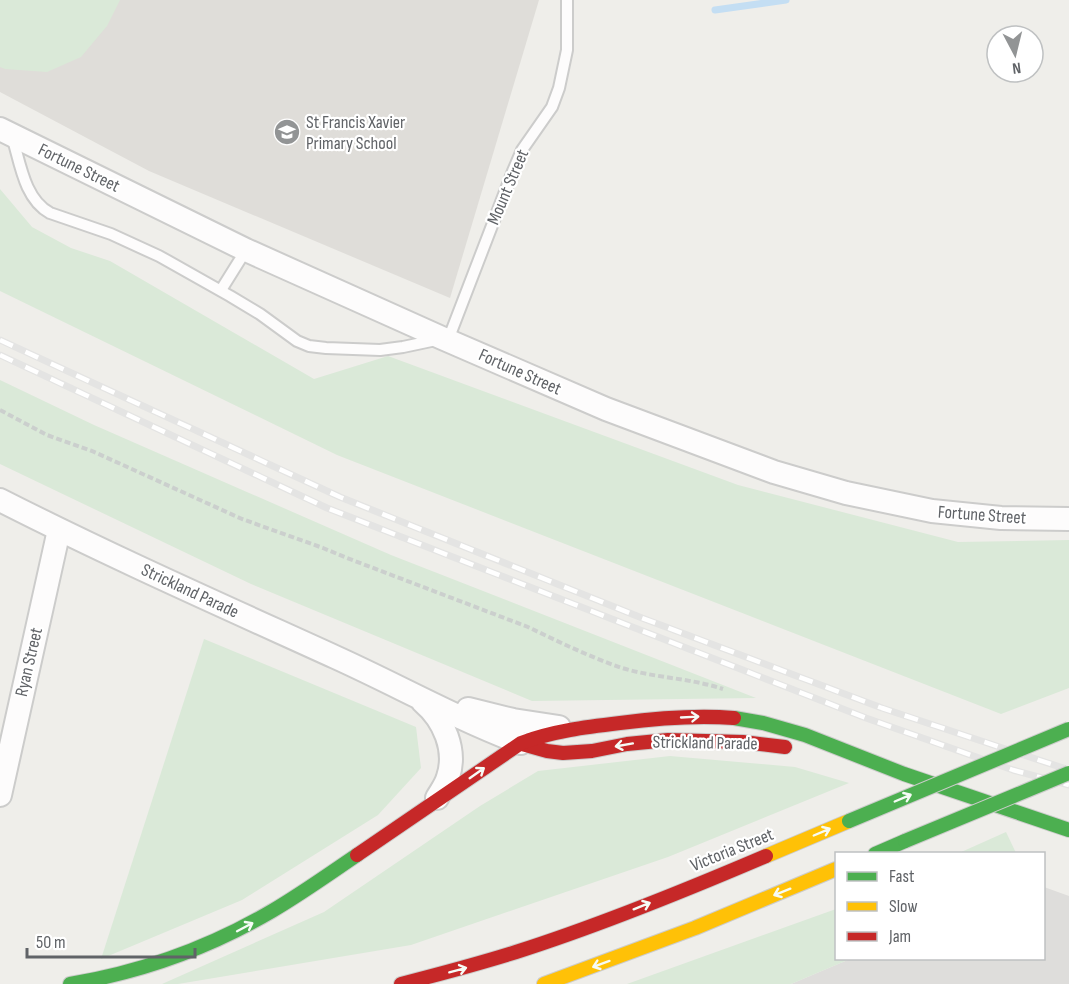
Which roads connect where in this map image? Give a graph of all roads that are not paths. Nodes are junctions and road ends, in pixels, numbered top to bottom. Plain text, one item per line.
1 (567, 0) edge
2 (6, 132) edge
3 (246, 250) junction
4 (221, 291) junction
5 (445, 340) junction
6 (0, 500) edge
7 (1069, 519) edge
8 (59, 530) junction
9 (382, 678) junction
10 (408, 691) junction
11 (590, 726) junction
12 (1069, 729) edge
13 (521, 744) junction
14 (889, 768) junction
15 (1069, 772) edge
16 (0, 795) edge
17 (422, 811) junction
18 (1069, 830) edge
19 (880, 852) edge
20 (835, 870) edge
21 (70, 984) edge
22 (401, 984) edge
23 (544, 984) edge

1 - 5 lane, Mount Street
2 - 3 street, Fortune Street
2 - 4 lane
3 - 4 lane
3 - 5 street, Fortune Street
4 - 5 lane
5 - 7 street, Fortune Street
6 - 8 street, Strickland Parade
8 - 9 street, Strickland Parade
8 - 16 street, Ryan Street
9 - 10 street, Strickland Parade
9 - 11 street, Strickland Parade
10 - 13 street, Strickland Parade
10 - 17 street
11 - 13 street, Strickland Parade
11 -> 14 street, Strickland Parade
22 -> 12 street, Victoria Street, bridge
14 -> 13 street, Strickland Parade
17 -> 13 street
14 - 18 street, Strickland Parade
15 - 19 street, bridge
21 -> 17 street
20 -> 23 street

